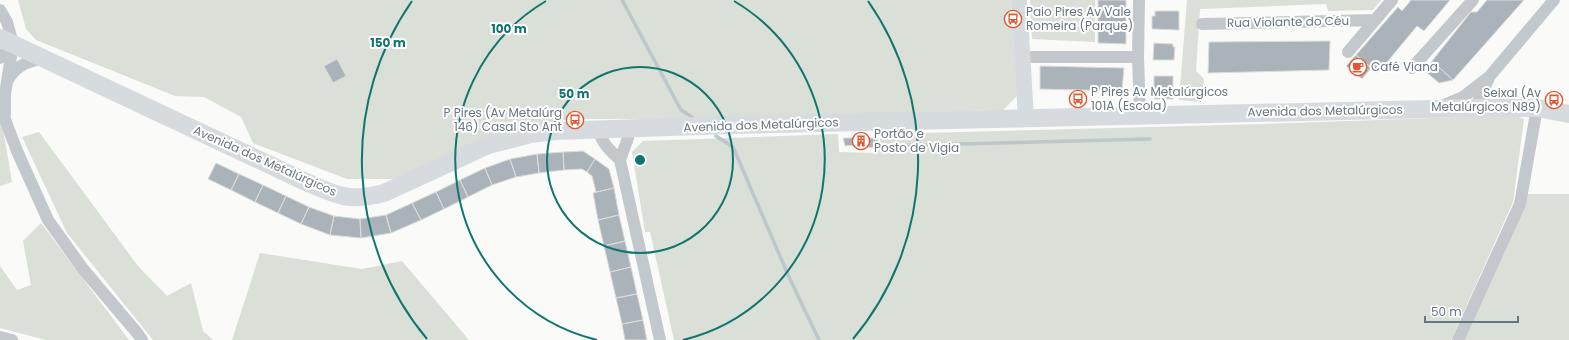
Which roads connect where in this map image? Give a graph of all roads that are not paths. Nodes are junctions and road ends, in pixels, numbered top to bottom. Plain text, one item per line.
1 (1019, 0) edge
2 (1139, 0) edge
3 (1392, 0) edge
4 (1473, 0) edge
5 (1554, 0) edge
6 (0, 10) edge
7 (1375, 20) junction
8 (1202, 24) dead end
9 (6, 41) edge
10 (1348, 52) dead end
11 (1138, 57) junction
12 (0, 58) edge
13 (44, 58) junction
14 (1022, 58) junction
15 (1412, 68) dead end
16 (1489, 77) junction
17 (7, 83) junction
18 (1476, 108) junction
19 (1537, 108) junction
20 (1433, 109) junction
21 (2, 111) edge
22 (1569, 114) edge
23 (1140, 115) junction
24 (1026, 119) junction
25 (629, 129) junction
26 (599, 130) junction
27 (620, 160) junction
28 (0, 337) edge
29 (12, 340) edge
30 (142, 340) edge
31 (660, 340) edge
32 (1458, 340) edge

1 - 14 street
2 - 11 street
3 - 7 street, Rua Violante do Céu
4 - 15 street
5 - 16 street
6 - 9 street
7 - 8 street, Rua Violante do Céu
7 - 10 street, Rua Violante do Céu
9 - 12 street
9 - 13 main road, Avenida dos Metalúrgicos
9 - 17 street
11 - 14 street
11 - 23 street
13 - 17 street
13 - 26 main road, Avenida dos Metalúrgicos
14 - 24 street
16 - 18 street
16 - 20 street
17 - 21 street
18 - 19 main road, Avenida dos Metalúrgicos
18 - 20 main road, Avenida dos Metalúrgicos
19 - 22 main road, Avenida dos Metalúrgicos
19 - 32 street
20 - 23 main road, Avenida dos Metalúrgicos
21 - 30 street
23 - 24 main road, Avenida dos Metalúrgicos
24 - 25 main road, Avenida dos Metalúrgicos
25 - 26 main road, Avenida dos Metalúrgicos
25 - 27 street
26 - 27 street
27 - 31 street
28 - 29 street

